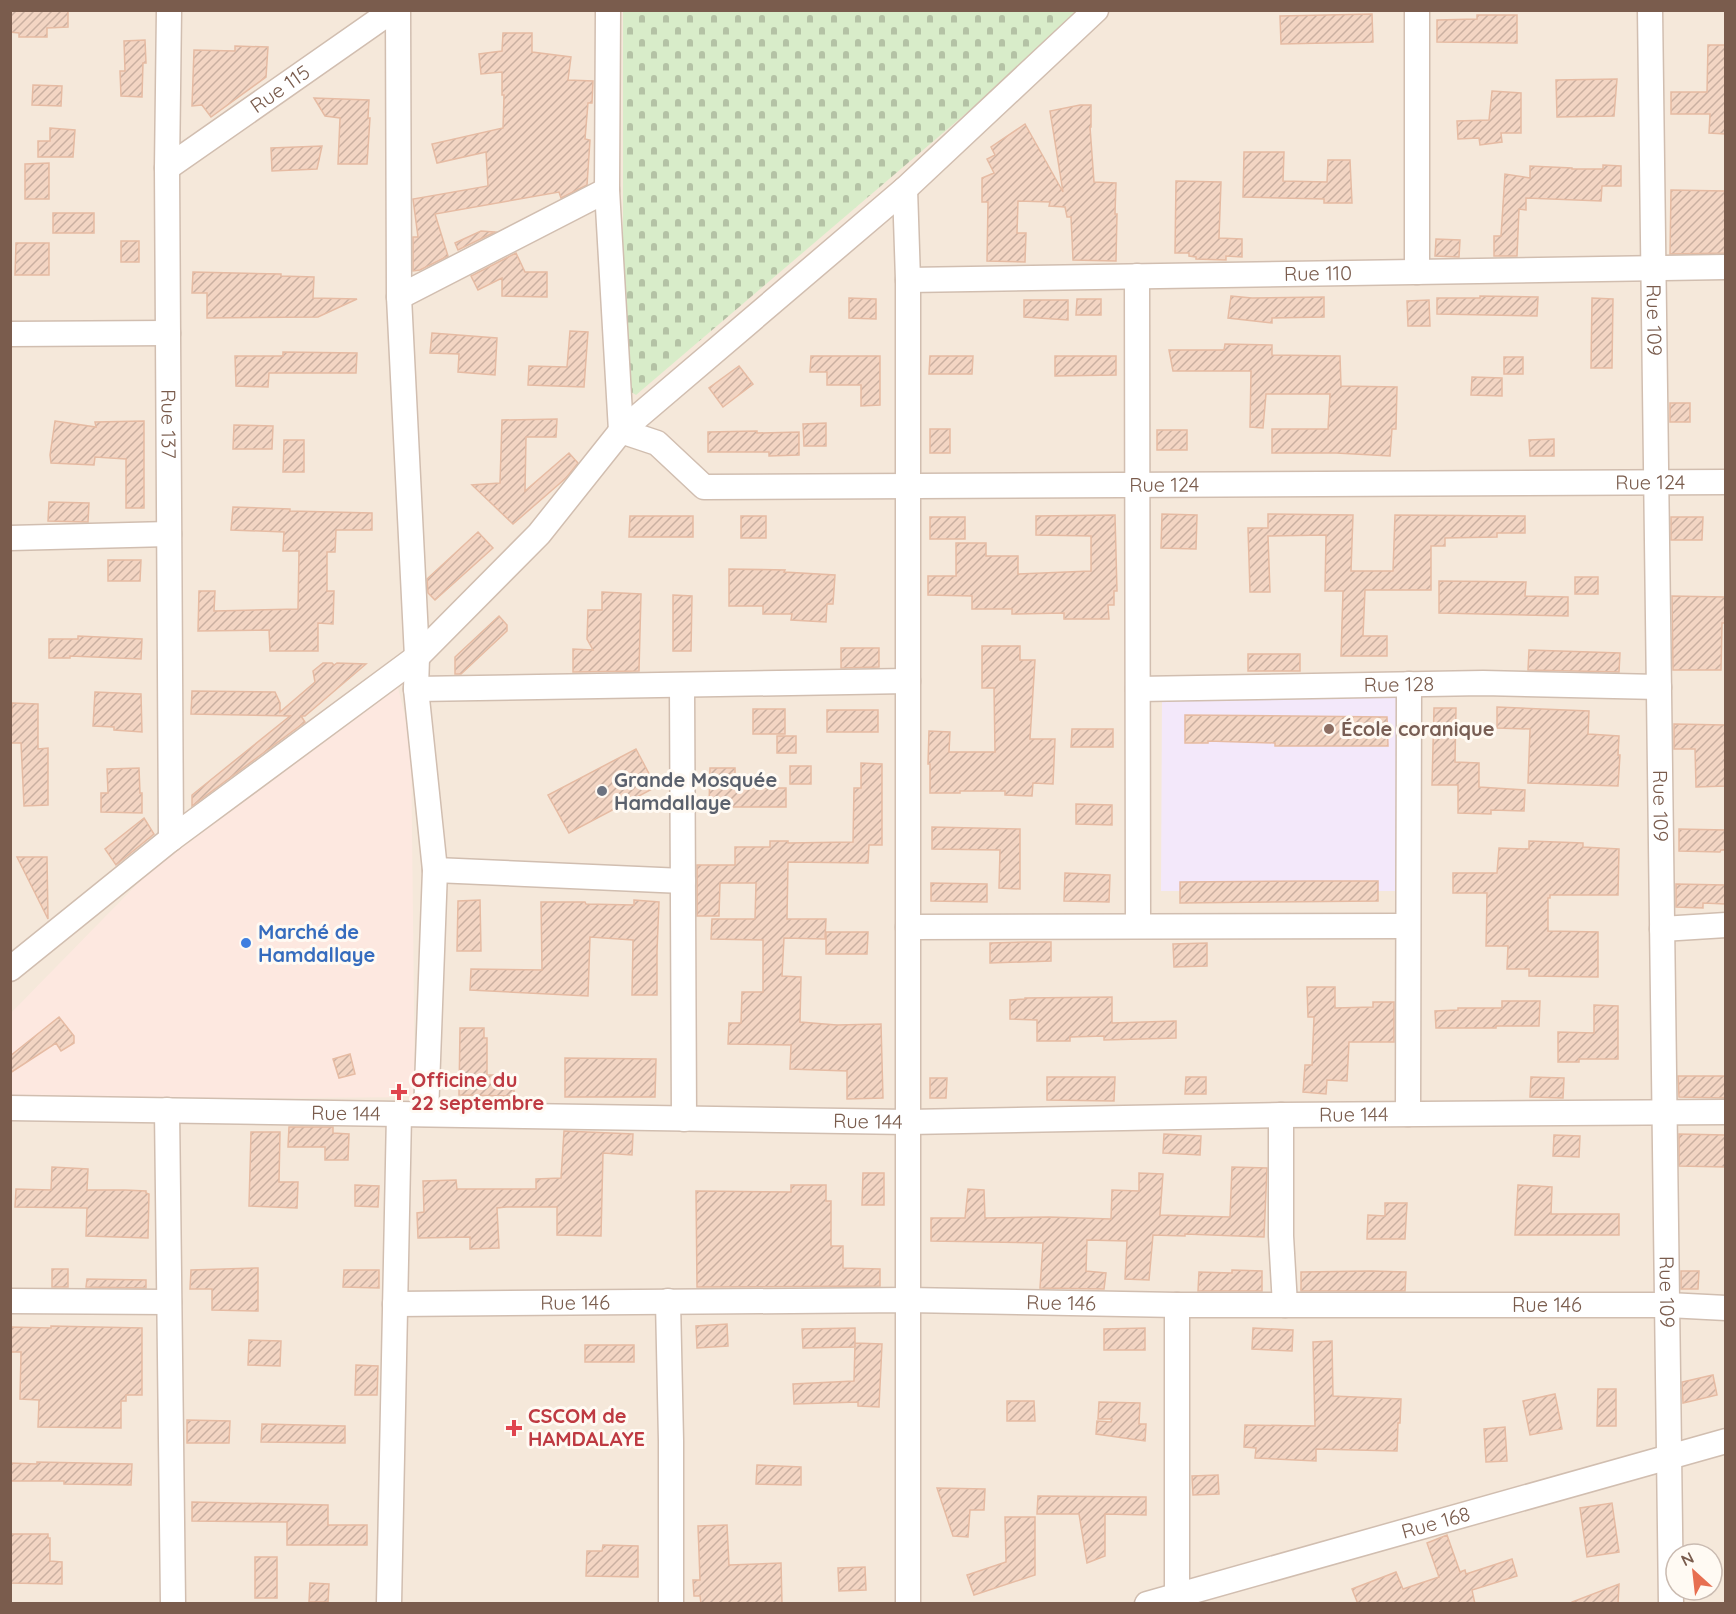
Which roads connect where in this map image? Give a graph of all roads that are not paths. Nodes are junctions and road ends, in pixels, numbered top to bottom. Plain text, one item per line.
1 (169, 10) edge
2 (393, 10) edge
3 (398, 10) edge
4 (608, 10) edge
5 (1096, 10) edge
6 (1417, 10) edge
7 (1650, 10) edge
8 (167, 168) junction
9 (905, 189) junction
10 (607, 190) junction
11 (1725, 267) edge
12 (1654, 268) junction
13 (1418, 272) junction
14 (1137, 276) junction
15 (908, 280) junction
16 (399, 297) junction
17 (168, 333) junction
18 (10, 334) edge
19 (621, 431) junction
20 (1725, 482) edge
21 (1657, 483) junction
22 (1137, 485) junction
23 (908, 486) junction
24 (169, 534) junction
25 (10, 538) edge
26 (417, 657) junction
27 (908, 681) junction
28 (1409, 684) junction
29 (682, 685) junction
30 (1659, 687) junction
31 (416, 689) junction
32 (1137, 689) junction
33 (171, 839) junction
34 (435, 870) junction
35 (683, 881) junction
36 (1725, 925) edge
37 (1138, 926) junction
38 (1408, 926) junction
39 (908, 927) junction
40 (1662, 929) junction
41 (10, 969) edge
42 (10, 1108) edge
43 (167, 1110) junction
44 (1665, 1112) junction
45 (1725, 1112) edge
46 (399, 1114) junction
47 (426, 1114) junction
48 (1408, 1114) junction
49 (1281, 1115) junction
50 (684, 1119) junction
51 (908, 1122) junction
52 (908, 1300) junction
53 (10, 1301) edge
54 (668, 1301) junction
55 (169, 1302) junction
56 (395, 1304) junction
57 (1177, 1305) junction
58 (1285, 1305) junction
59 (1668, 1305) junction
60 (1725, 1308) edge
61 (1725, 1442) edge
62 (1669, 1457) junction
63 (1177, 1599) edge
64 (173, 1604) edge
65 (389, 1604) edge
66 (671, 1604) edge
67 (908, 1604) edge
68 (1147, 1604) edge
69 (1671, 1604) edge

1 - 8 street, Rue 137
2 - 8 street, Rue 115
3 - 16 street
4 - 10 street
5 - 9 street
6 - 13 street
7 - 12 street, Rue 109
8 - 17 street, Rue 137
9 - 15 street
9 - 19 street
10 - 16 street
10 - 19 street
11 - 12 street, Rue 110
12 - 13 street, Rue 110
12 - 21 street, Rue 109
13 - 14 street, Rue 110
14 - 15 street, Rue 110
14 - 22 street
15 - 23 street
16 - 26 street
17 - 18 street
17 - 24 street, Rue 137
19 - 23 street, Rue 124
19 - 26 street
20 - 21 street, Rue 124
21 - 22 street, Rue 124
21 - 30 street, Rue 109
22 - 23 street, Rue 124
22 - 32 street
23 - 27 street
24 - 25 street
24 - 33 street, Rue 137
26 - 31 street
26 - 33 street
27 - 29 street
27 - 39 street
28 - 30 street, Rue 128
28 - 32 street, Rue 128
28 - 38 street
29 - 31 street
29 - 35 street
30 - 40 street, Rue 109
31 - 34 street
32 - 37 street
33 - 41 street
34 - 35 street
34 - 47 street
35 - 50 street
36 - 40 street
37 - 38 street
37 - 39 street
38 - 48 street
39 - 51 street
40 - 44 street, Rue 109
42 - 43 street, Rue 144
43 - 46 street, Rue 144
43 - 55 street
44 - 45 street, Rue 144
44 - 48 street, Rue 144
44 - 59 street, Rue 109
46 - 47 street, Rue 144
46 - 56 street
47 - 50 street, Rue 144
48 - 49 street, Rue 144
49 - 51 street, Rue 144
49 - 58 street
50 - 51 street, Rue 144
51 - 52 street
52 - 54 street, Rue 146
52 - 57 street, Rue 146
52 - 67 street
53 - 55 street
54 - 56 street, Rue 146
54 - 66 street
55 - 64 street
56 - 65 street
57 - 58 street, Rue 146
57 - 63 street
58 - 59 street, Rue 146
59 - 60 street, Rue 146
59 - 62 street, Rue 109
61 - 62 street, Rue 168
62 - 63 street, Rue 168
62 - 69 street, Rue 109
63 - 68 street, Rue 168

